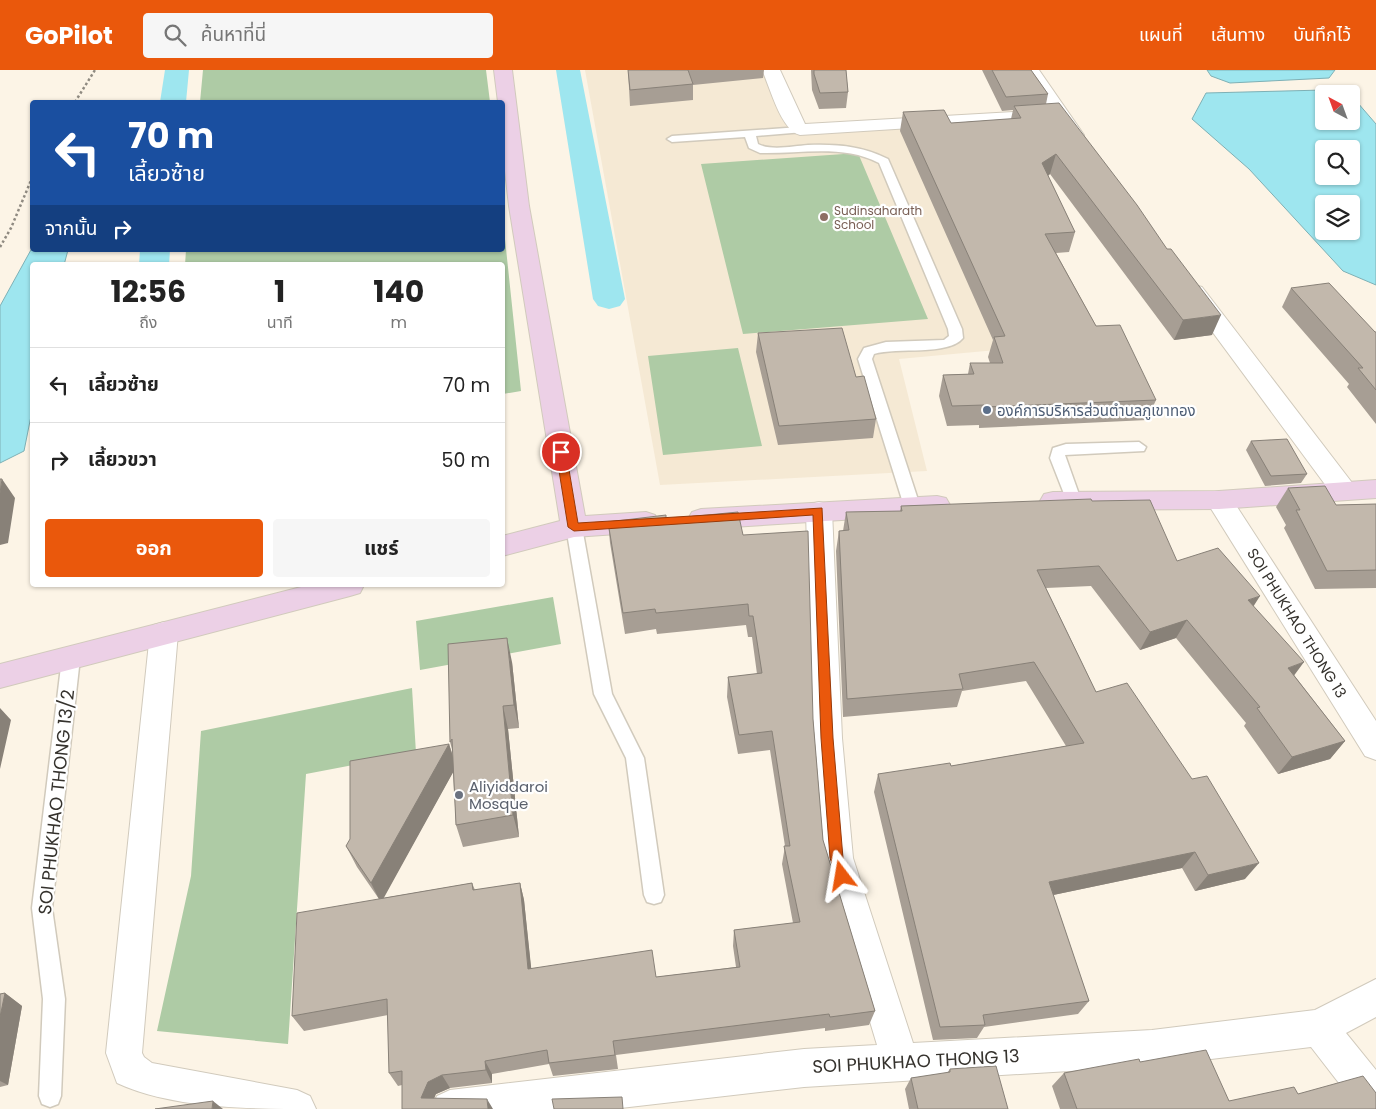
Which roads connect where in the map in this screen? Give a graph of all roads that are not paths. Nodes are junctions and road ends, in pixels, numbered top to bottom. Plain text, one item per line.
1 (503, 70) edge
2 (772, 70) edge
3 (1030, 70) edge
4 (1060, 115) junction
5 (800, 130) junction
6 (750, 133) junction
7 (672, 139) dead end
8 (1089, 154) edge
9 (1184, 279) edge
10 (1139, 447) dead end
11 (1376, 489) edge
12 (1344, 490) junction
13 (1073, 500) junction
14 (1219, 500) junction
15 (1026, 502) edge
16 (959, 504) edge
17 (912, 506) junction
18 (819, 511) junction
19 (574, 527) junction
20 (505, 545) edge
21 (342, 587) edge
22 (164, 633) junction
23 (71, 658) junction
24 (0, 676) edge
25 (1376, 747) edge
26 (654, 895) dead end
27 (1376, 996) edge
28 (1319, 1028) junction
29 (900, 1062) junction
30 (50, 1096) dead end
31 (1376, 1100) edge
32 (297, 1109) edge
33 (450, 1109) edge

1 - 19 street
2 - 5 street
3 - 4 street
4 - 5 street
4 - 8 street
5 - 6 lane
6 - 7 lane
6 - 17 lane
9 - 12 street
10 - 13 lane
11 - 12 street
12 - 14 street
13 - 14 street
13 - 15 street
14 - 25 street, SOI PHUKHAO THONG 13
16 - 17 street
17 - 18 street
18 - 19 street
18 - 29 street
19 - 20 street
19 - 26 lane
21 - 22 street
22 - 23 street
22 - 32 street
23 - 24 street
23 - 30 lane, SOI PHUKHAO THONG 13/2
27 - 28 street, SOI PHUKHAO THONG 13
28 - 29 street, SOI PHUKHAO THONG 13
28 - 31 street
29 - 33 street, SOI PHUKHAO THONG 13

